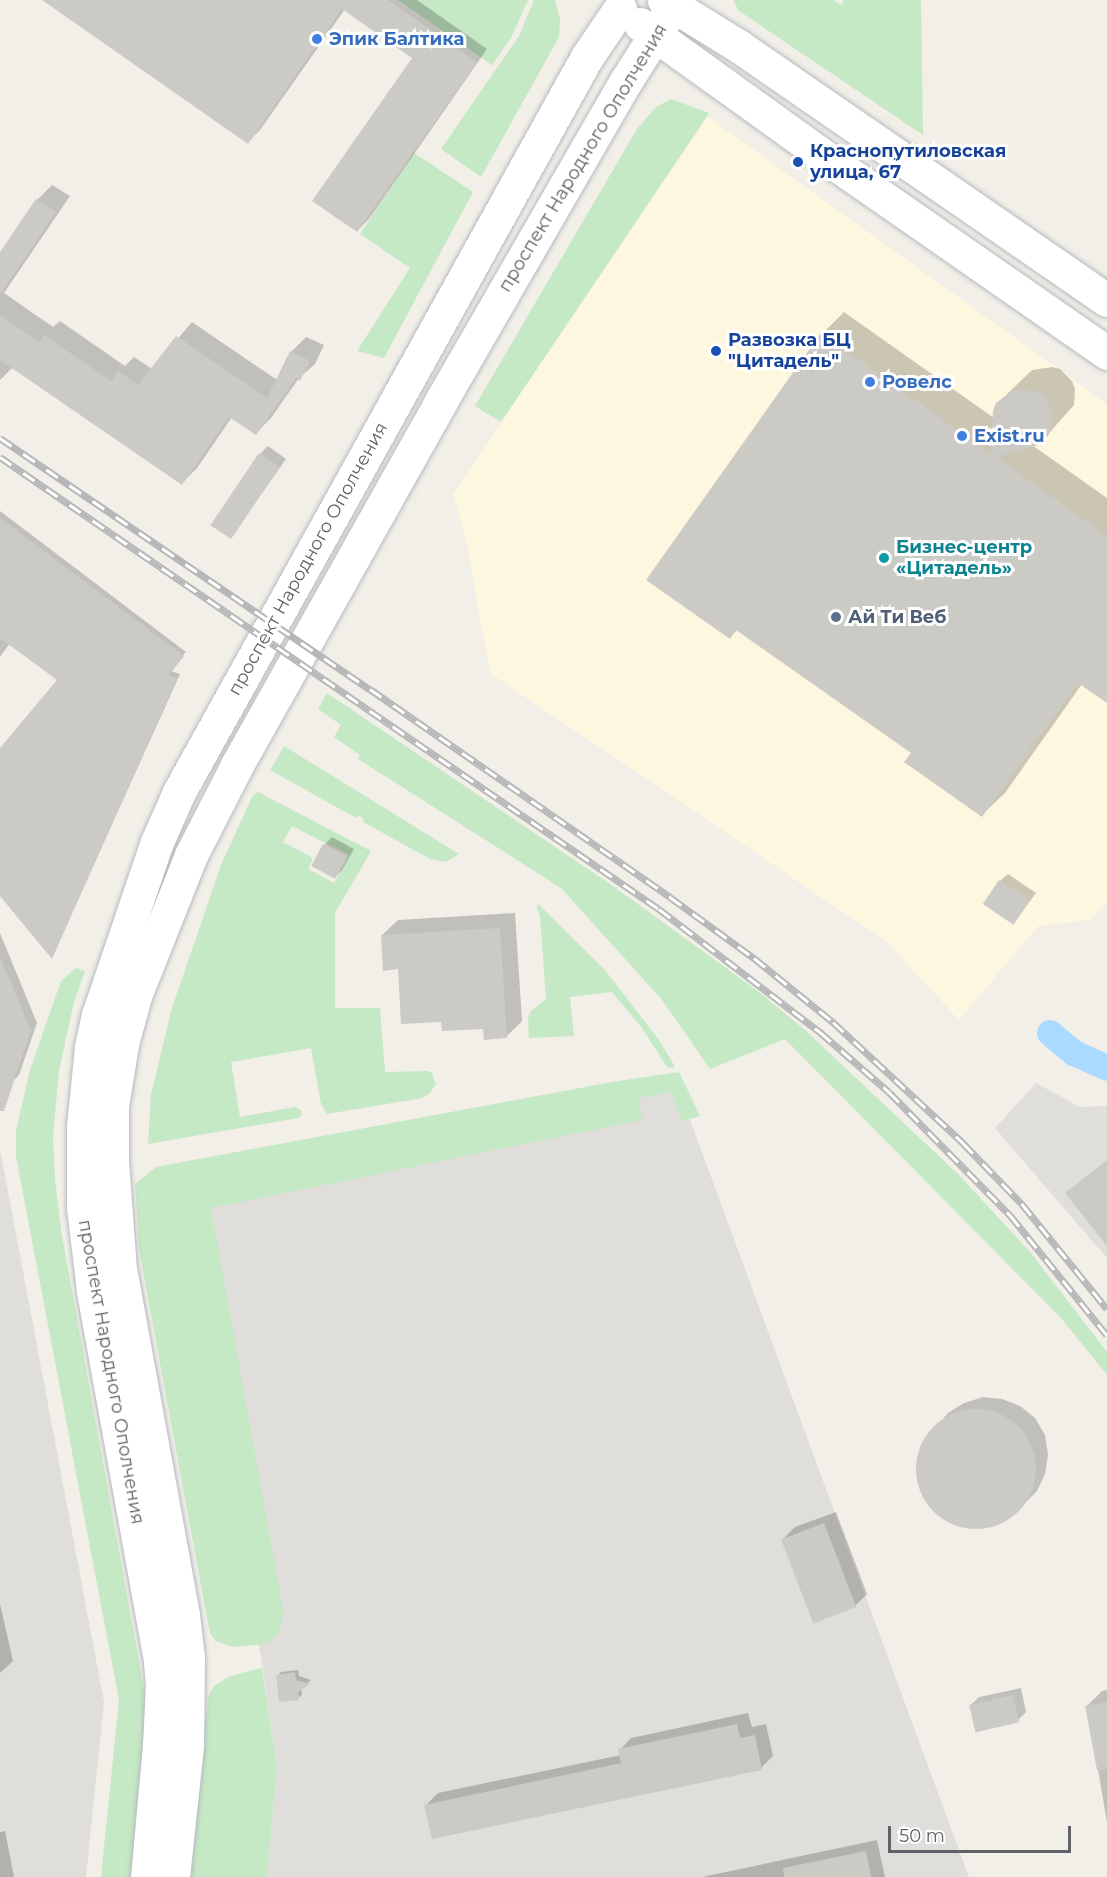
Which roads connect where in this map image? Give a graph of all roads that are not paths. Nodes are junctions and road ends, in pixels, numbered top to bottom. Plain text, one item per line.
1 (669, 3) edge
2 (615, 4) edge
3 (656, 37) junction
4 (1107, 300) edge
5 (1107, 353) edge
6 (147, 1877) edge
7 (173, 1877) edge

1 - 2 main road, проспект Народного Ополчения
1 - 3 main road, проспект Народного Ополчения
1 - 4 main road
2 - 3 main road
2 - 6 main road, проспект Народного Ополчения
3 - 5 main road
3 - 7 main road, проспект Народного Ополчения

